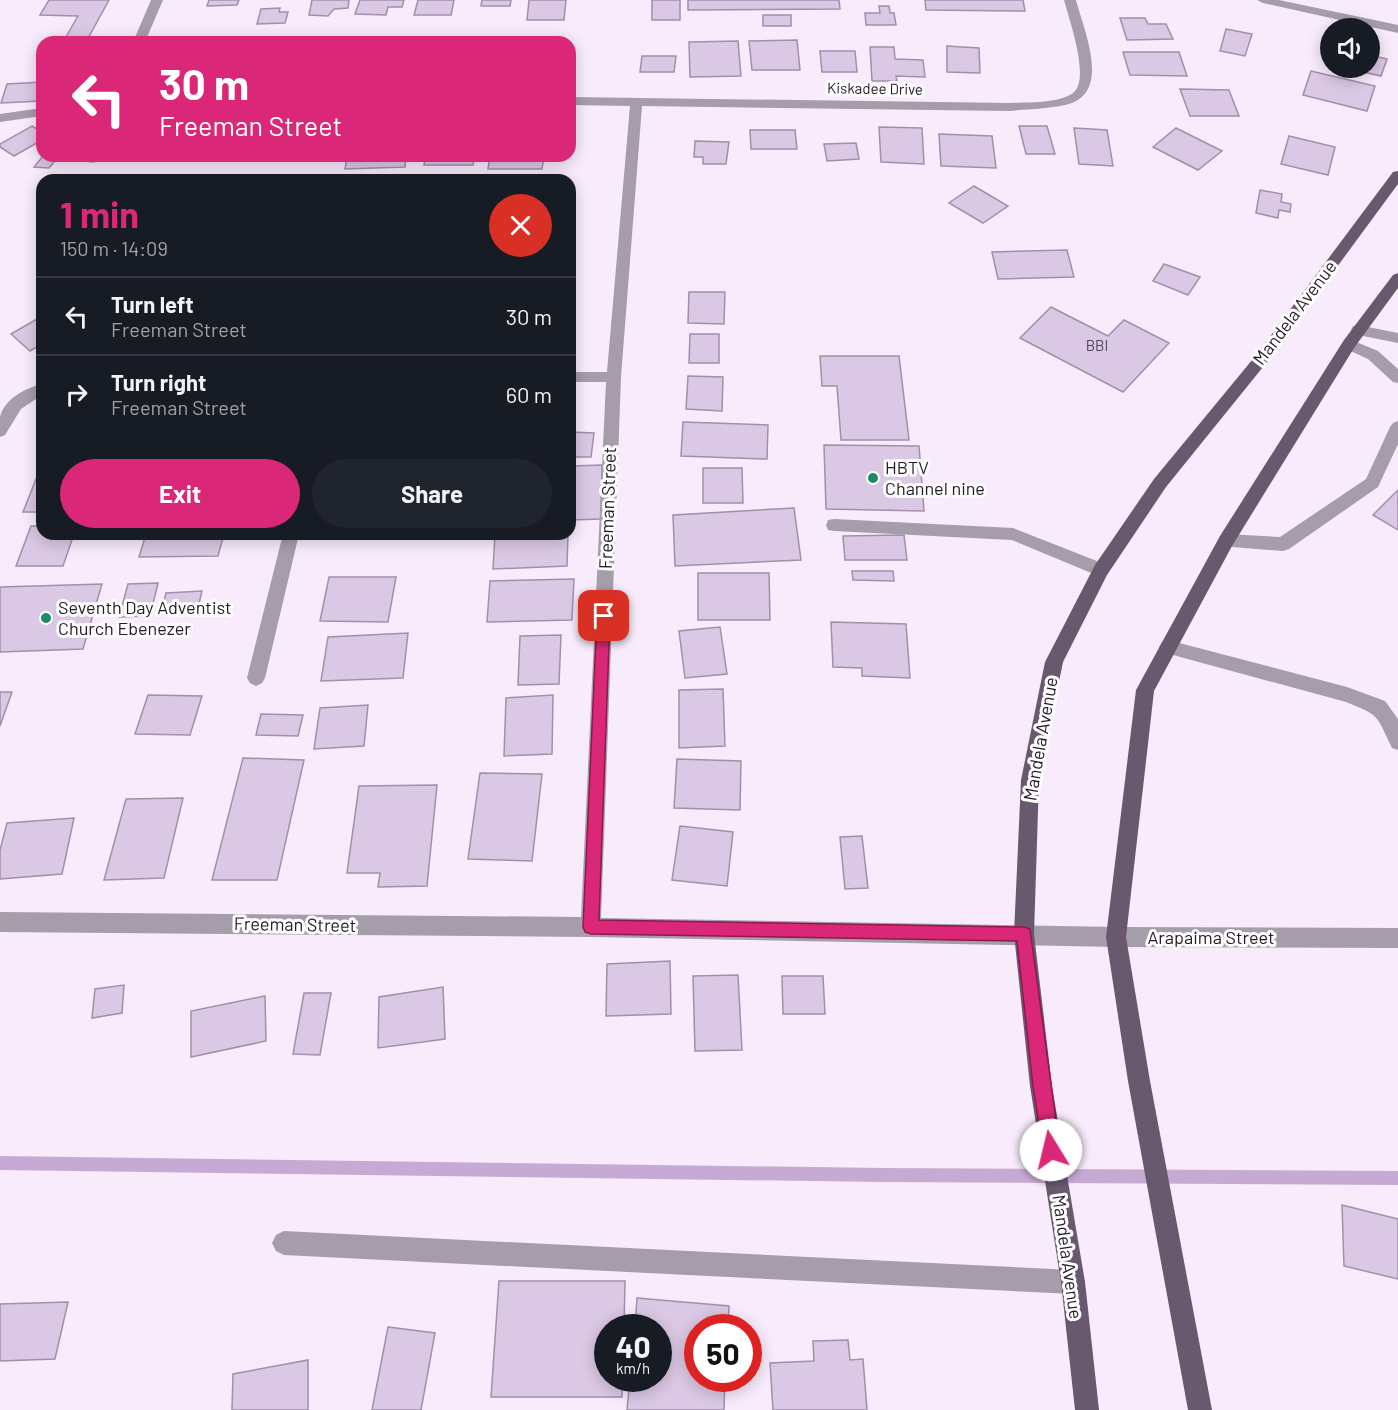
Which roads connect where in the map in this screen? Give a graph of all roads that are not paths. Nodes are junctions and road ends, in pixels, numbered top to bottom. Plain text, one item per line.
1 (157, 0) edge
2 (1070, 0) edge
3 (1263, 0) edge
4 (1398, 29) edge
5 (142, 36) edge
6 (576, 101) edge
7 (636, 103) junction
8 (36, 113) edge
9 (0, 118) edge
10 (1398, 175) edge
11 (1398, 278) edge
12 (1354, 337) junction
13 (1398, 338) edge
14 (576, 377) edge
15 (614, 377) junction
16 (1398, 378) edge
17 (36, 391) edge
18 (1398, 427) edge
19 (0, 430) edge
20 (834, 525) dead end
21 (290, 540) edge
22 (1226, 541) junction
23 (1101, 570) junction
24 (1168, 647) junction
25 (256, 678) dead end
26 (1398, 741) edge
27 (0, 922) edge
28 (591, 927) junction
29 (1024, 934) junction
30 (1116, 938) junction
31 (1398, 938) edge
32 (284, 1243) dead end
33 (1073, 1282) junction
34 (1087, 1410) edge
35 (1200, 1410) edge

1 - 5 street
2 - 7 street, Kiskadee Drive
3 - 4 street
6 - 7 street, Kiskadee Drive
7 - 15 street, Freeman Street
8 - 9 street
10 - 23 main road, Mandela Avenue
11 - 12 main road
12 - 13 street
12 - 16 street
12 - 22 main road
14 - 15 street
15 - 28 street, Freeman Street
17 - 19 street
18 - 22 street
20 - 23 street
21 - 25 street
22 - 24 main road
23 - 29 main road, Mandela Avenue
24 - 26 street
24 - 30 main road
27 - 28 street, Freeman Street
28 - 29 street, Freeman Street
29 - 30 street, Arapaima Street
29 - 33 main road, Mandela Avenue
30 - 31 street, Arapaima Street
30 - 35 main road
32 - 33 street
33 - 34 main road, Mandela Avenue

